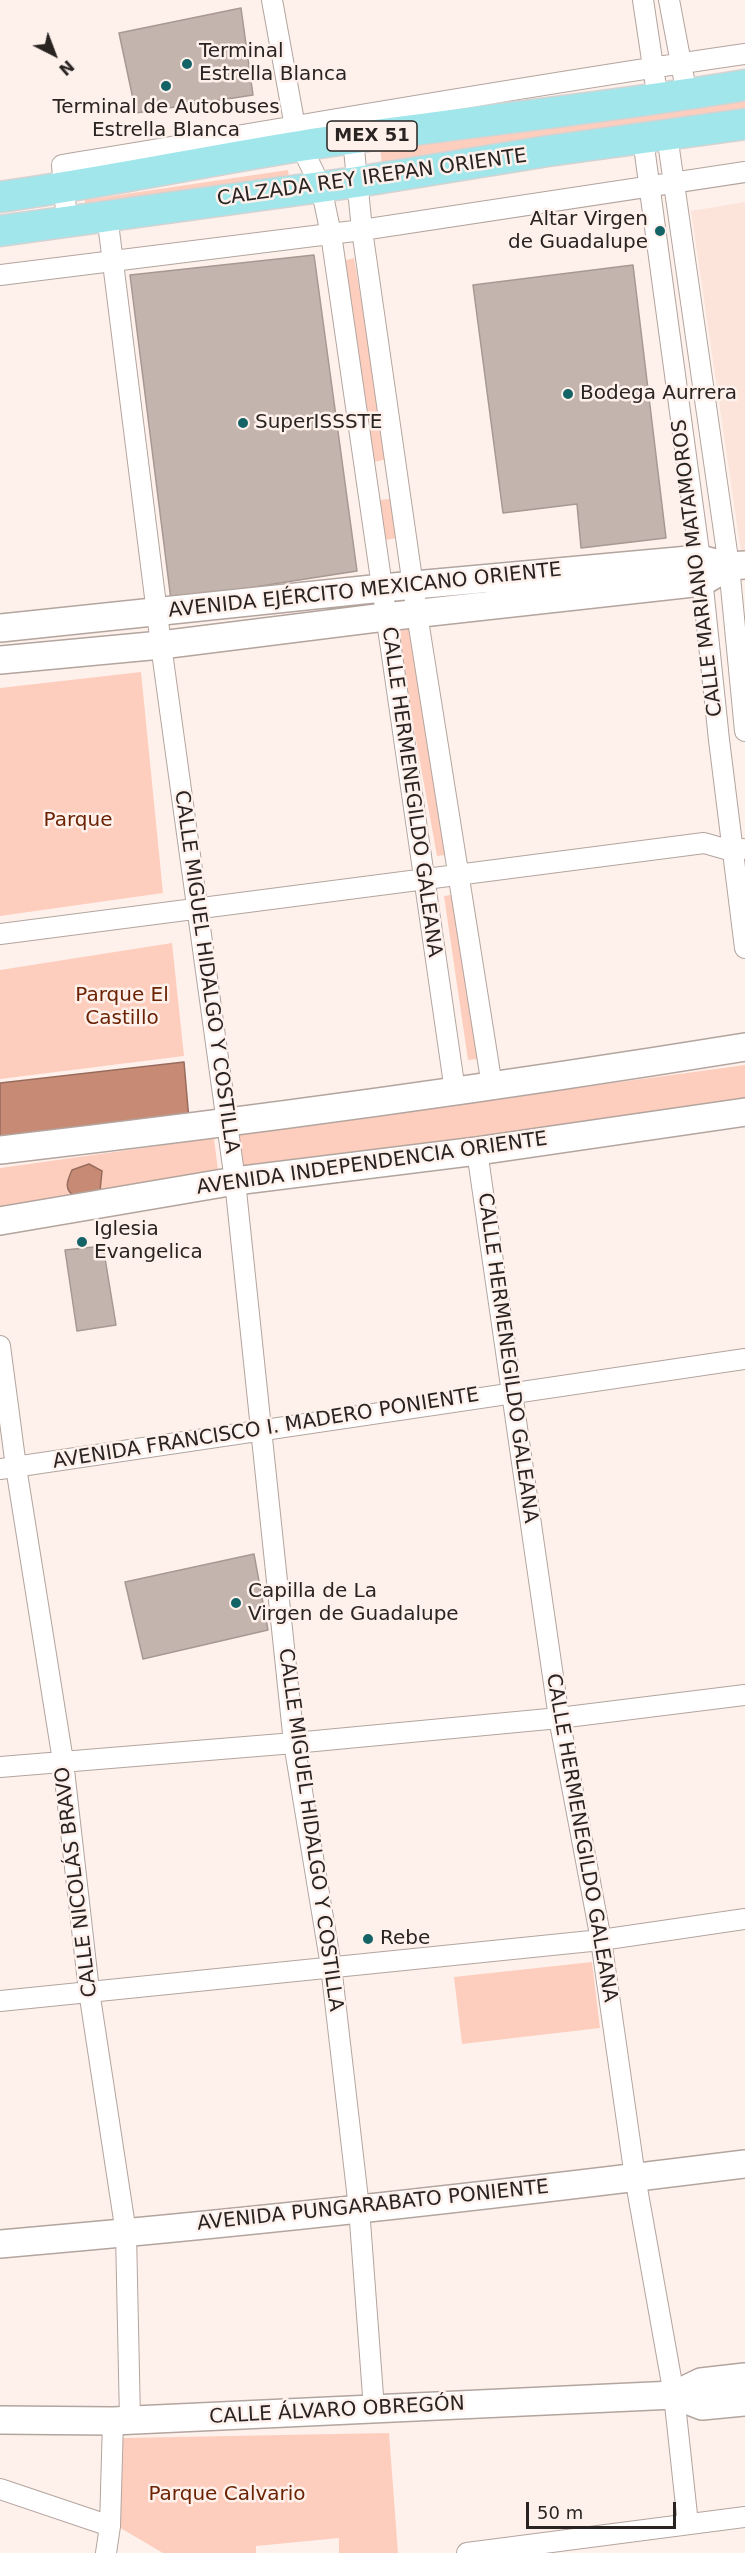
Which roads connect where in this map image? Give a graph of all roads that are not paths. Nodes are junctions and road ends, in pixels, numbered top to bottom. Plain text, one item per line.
1 (272, 0) edge
2 (643, 0) edge
3 (669, 0) edge
4 (745, 54) edge
5 (681, 63) junction
6 (653, 66) junction
7 (745, 85) edge
8 (687, 95) junction
9 (658, 100) junction
10 (745, 124) edge
11 (298, 137) junction
12 (655, 137) junction
13 (353, 138) junction
14 (745, 172) edge
15 (357, 182) junction
16 (675, 184) junction
17 (321, 187) junction
18 (64, 188) junction
19 (650, 188) junction
20 (0, 197) edge
21 (107, 215) junction
22 (67, 222) junction
23 (362, 230) junction
24 (0, 231) edge
25 (331, 234) junction
26 (112, 259) junction
27 (0, 275) edge
28 (701, 370) junction
29 (674, 372) junction
30 (396, 468) junction
31 (365, 473) junction
32 (737, 565) edge
33 (701, 570) junction
34 (604, 581) junction
35 (413, 585) junction
36 (382, 588) junction
37 (157, 612) junction
38 (417, 614) junction
39 (385, 617) junction
40 (0, 628) edge
41 (161, 645) junction
42 (0, 660) edge
43 (745, 731) edge
44 (737, 826) edge
45 (704, 843) junction
46 (739, 850) edge
47 (458, 875) junction
48 (424, 879) junction
49 (197, 909) junction
50 (0, 934) edge
51 (745, 948) edge
52 (745, 1047) edge
53 (492, 1086) junction
54 (455, 1091) junction
55 (745, 1112) edge
56 (228, 1123) junction
57 (0, 1149) edge
58 (477, 1151) junction
59 (235, 1181) junction
60 (0, 1221) edge
61 (0, 1346) edge
62 (745, 1359) edge
63 (511, 1392) junction
64 (261, 1432) junction
65 (8, 1468) edge
66 (745, 1695) edge
67 (559, 1718) junction
68 (294, 1743) junction
69 (63, 1761) junction
70 (0, 1767) edge
71 (745, 1919) edge
72 (601, 1940) junction
73 (331, 1966) junction
74 (89, 1991) junction
75 (0, 2001) edge
76 (745, 2164) edge
77 (636, 2177) junction
78 (359, 2208) junction
79 (126, 2233) junction
80 (0, 2244) edge
81 (745, 2377) edge
82 (674, 2396) junction
83 (745, 2402) edge
84 (374, 2409) junction
85 (0, 2420) edge
86 (121, 2421) junction
87 (0, 2489) edge
88 (745, 2517) edge
89 (688, 2524) junction
90 (110, 2526) junction
91 (106, 2553) edge
92 (467, 2553) edge

1 - 11 street, CALLE HERMENEGILDO GALEANA
2 - 6 street
3 - 5 street
4 - 5 street
5 - 6 street
5 - 8 street
6 - 9 street
6 - 11 street
7 - 8 main road, CALZADA REY IREPAN ORIENTE / MEX 51
8 - 9 main road, CALZADA REY IREPAN ORIENTE / MEX 51
9 - 13 main road, CALZADA REY IREPAN ORIENTE / MEX 51
10 - 12 main road, CALZADA REY IREPAN ORIENTE / MEX 51
11 - 13 main road, CALZADA REY IREPAN ORIENTE / MEX 51
11 - 17 street, CALLE HERMENEGILDO GALEANA
11 - 18 main road, CALZADA REY IREPAN ORIENTE / MEX 51
12 - 15 main road, CALZADA REY IREPAN ORIENTE / MEX 51
12 - 16 street, CALLE MARIANO MATAMOROS
12 - 19 street, CALLE MARIANO MATAMOROS
13 - 15 street, CALLE HERMENEGILDO GALEANA
14 - 16 street
15 - 17 main road, CALZADA REY IREPAN ORIENTE / MEX 51
15 - 23 street, CALLE HERMENEGILDO GALEANA
16 - 19 street
16 - 28 street, CALLE MARIANO MATAMOROS
17 - 21 main road, CALZADA REY IREPAN ORIENTE / MEX 51
17 - 25 street, CALLE HERMENEGILDO GALEANA
18 - 20 main road, CALZADA REY IREPAN ORIENTE / MEX 51
18 - 22 street
19 - 23 street
19 - 29 street, CALLE MARIANO MATAMOROS
21 - 22 main road, CALZADA REY IREPAN ORIENTE / MEX 51
21 - 26 street, CALLE MIGUEL HIDALGO Y COSTILLA
22 - 24 main road, CALZADA REY IREPAN ORIENTE / MEX 51
23 - 25 street
23 - 30 street, CALLE HERMENEGILDO GALEANA
25 - 26 street
25 - 31 street, CALLE HERMENEGILDO GALEANA
26 - 27 street
26 - 37 street, CALLE MIGUEL HIDALGO Y COSTILLA
28 - 29 street
28 - 32 street, CALLE MARIANO MATAMOROS
29 - 33 street, CALLE MARIANO MATAMOROS
30 - 31 street
30 - 35 street, CALLE HERMENEGILDO GALEANA
31 - 36 street, CALLE HERMENEGILDO GALEANA
32 - 33 street, AVENIDA EJÉRCITO MEXICANO ORIENTE
32 - 43 street, CALLE MARIANO MATAMOROS
33 - 34 street, AVENIDA EJÉRCITO MEXICANO ORIENTE
33 - 44 street, CALLE MARIANO MATAMOROS
34 - 35 street, AVENIDA EJÉRCITO MEXICANO ORIENTE
34 - 38 street, AVENIDA EJÉRCITO MEXICANO ORIENTE
35 - 36 street, AVENIDA EJÉRCITO MEXICANO ORIENTE
35 - 38 street, CALLE HERMENEGILDO GALEANA
36 - 37 street, AVENIDA EJÉRCITO MEXICANO ORIENTE
36 - 39 street, CALLE HERMENEGILDO GALEANA
37 - 40 street, AVENIDA EJÉRCITO MEXICANO ORIENTE
37 - 41 street, CALLE MIGUEL HIDALGO Y COSTILLA
38 - 39 street, AVENIDA EJÉRCITO MEXICANO ORIENTE
38 - 47 street, CALLE HERMENEGILDO GALEANA
39 - 41 street, AVENIDA EJÉRCITO MEXICANO ORIENTE
39 - 48 street, CALLE HERMENEGILDO GALEANA
41 - 42 street, AVENIDA EJÉRCITO MEXICANO ORIENTE
41 - 49 street, CALLE MIGUEL HIDALGO Y COSTILLA
44 - 45 street
44 - 46 street, CALLE MARIANO MATAMOROS
45 - 46 street
45 - 47 street
46 - 51 street, CALLE MARIANO MATAMOROS
47 - 48 street
47 - 53 street, CALLE HERMENEGILDO GALEANA
48 - 49 street
48 - 54 street, CALLE HERMENEGILDO GALEANA
49 - 50 street
49 - 56 street, CALLE MIGUEL HIDALGO Y COSTILLA
52 - 53 street
53 - 54 street
54 - 56 street
55 - 58 street, AVENIDA INDEPENDENCIA ORIENTE
56 - 57 street
56 - 59 street, CALLE MIGUEL HIDALGO Y COSTILLA
58 - 59 street, AVENIDA INDEPENDENCIA ORIENTE
58 - 63 street, CALLE HERMENEGILDO GALEANA
59 - 60 street, AVENIDA INDEPENDENCIA ORIENTE
59 - 64 street, CALLE MIGUEL HIDALGO Y COSTILLA
61 - 65 street, CALLE NICOLÁS BRAVO
62 - 63 street, AVENIDA FRANCISCO I. MADERO PONIENTE
63 - 64 street, AVENIDA FRANCISCO I. MADERO PONIENTE
63 - 67 street, CALLE HERMENEGILDO GALEANA
64 - 65 street, AVENIDA FRANCISCO I. MADERO PONIENTE
64 - 68 street, CALLE MIGUEL HIDALGO Y COSTILLA
65 - 69 street, CALLE NICOLÁS BRAVO
66 - 67 street
67 - 68 street
67 - 72 street, CALLE HERMENEGILDO GALEANA
68 - 69 street
68 - 73 street, CALLE MIGUEL HIDALGO Y COSTILLA
69 - 70 street
69 - 74 street, CALLE NICOLÁS BRAVO
71 - 72 street
72 - 73 street
72 - 77 street, CALLE HERMENEGILDO GALEANA
73 - 74 street
73 - 78 street, CALLE MIGUEL HIDALGO Y COSTILLA
74 - 75 street
74 - 79 street, CALLE NICOLÁS BRAVO
76 - 77 street, AVENIDA PUNGARABATO PONIENTE
77 - 78 street, AVENIDA PUNGARABATO PONIENTE
77 - 82 street, CALLE HERMENEGILDO GALEANA
78 - 79 street, AVENIDA PUNGARABATO PONIENTE
78 - 84 street, CALLE MIGUEL HIDALGO Y COSTILLA
79 - 80 street, AVENIDA PUNGARABATO PONIENTE
79 - 86 street, CALLE NICOLÁS BRAVO
81 - 82 street
82 - 83 street
82 - 84 street, CALLE ÁLVARO OBREGÓN
82 - 89 street, CALLE HERMENEGILDO GALEANA
84 - 86 street, CALLE ÁLVARO OBREGÓN
85 - 86 street, CALLE ÁLVARO OBREGÓN
86 - 90 street, CALLE NICOLÁS BRAVO
87 - 90 street
88 - 89 street
89 - 92 street
90 - 91 street, CALLE NICOLÁS BRAVO

